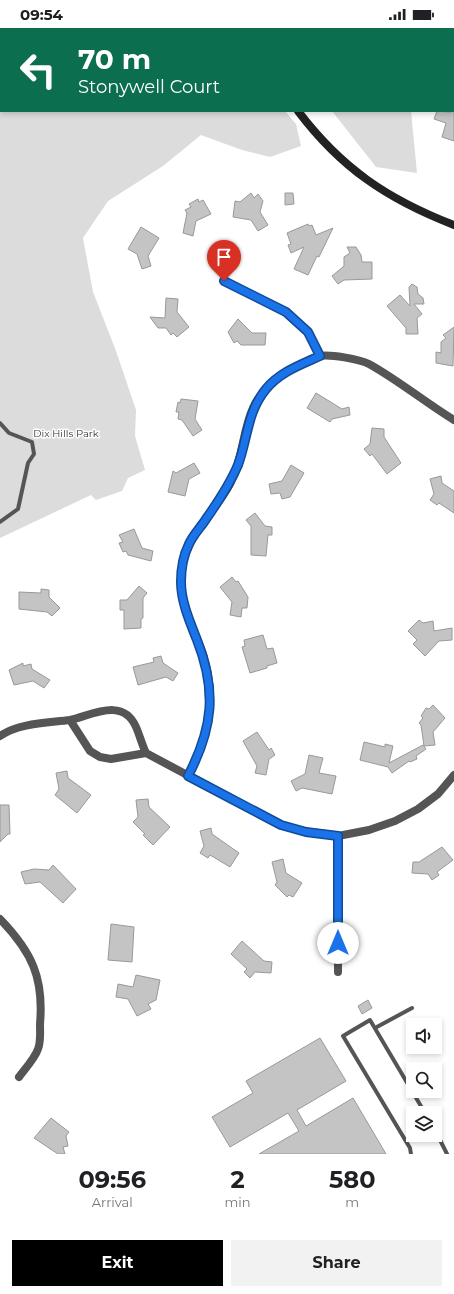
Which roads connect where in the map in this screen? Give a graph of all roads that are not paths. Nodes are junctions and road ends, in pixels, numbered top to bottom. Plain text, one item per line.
1 (299, 112) edge
2 (454, 225) edge
3 (224, 281) dead end
4 (320, 356) junction
5 (453, 419) edge
6 (0, 423) edge
7 (0, 522) edge
8 (70, 720) junction
9 (0, 736) edge
10 (146, 753) junction
11 (454, 775) edge
12 (188, 776) junction
13 (338, 836) junction
14 (0, 919) edge
15 (338, 972) dead end
16 (412, 1008) dead end
17 (375, 1028) junction
18 (19, 1077) dead end
19 (421, 1106) edge
20 (441, 1142) edge
21 (411, 1154) edge
22 (447, 1154) edge

1 - 2 main road
3 - 4 street
4 - 5 street
4 - 12 street
6 - 7 lane
8 - 9 street
8 - 10 street
8 - 10 street
10 - 12 street
11 - 13 street
12 - 13 street
13 - 15 street
14 - 18 street
16 - 17 lane
17 - 19 lane
17 - 21 lane
20 - 22 lane

